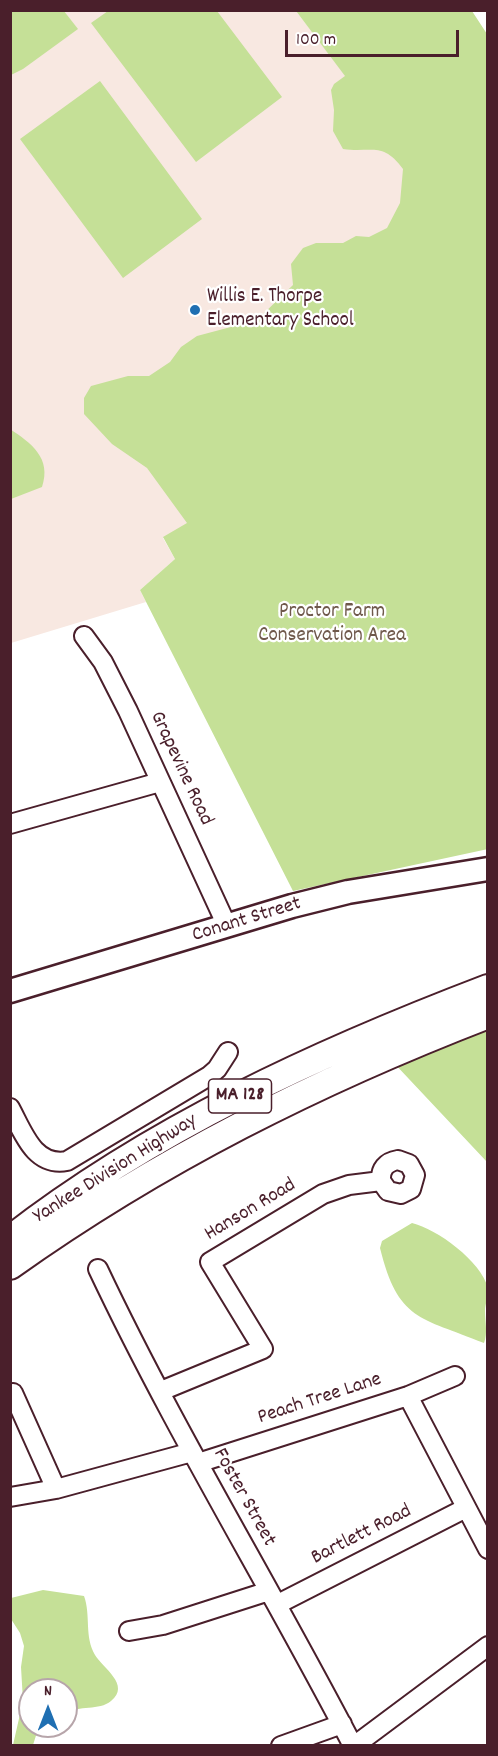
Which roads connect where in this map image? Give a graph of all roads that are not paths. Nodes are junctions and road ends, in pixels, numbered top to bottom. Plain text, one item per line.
1 (84, 636) dead end
2 (159, 782) junction
3 (10, 824) edge
4 (488, 869) edge
5 (227, 926) junction
6 (488, 988) edge
7 (10, 991) edge
8 (488, 1015) edge
9 (228, 1052) dead end
10 (10, 1108) edge
11 (381, 1181) dead end
12 (13, 1258) edge
13 (98, 1269) dead end
14 (455, 1376) dead end
15 (161, 1391) junction
16 (13, 1394) dead end
17 (408, 1396) junction
18 (195, 1457) junction
19 (56, 1489) junction
20 (10, 1497) edge
21 (466, 1508) junction
22 (488, 1549) edge
23 (274, 1598) junction
24 (129, 1631) dead end
25 (488, 1646) edge
26 (342, 1724) junction
27 (281, 1746) edge
28 (354, 1746) edge

1 - 2 street, Grapevine Road
2 - 3 street
2 - 5 street, Grapevine Road
4 - 5 main road, Conant Street
5 - 7 main road, Conant Street
6 - 12 highway, Yankee Division Highway / MA 128
8 - 12 highway, Yankee Division Highway / MA 128
9 - 10 street, Yankee Division Highway
11 - 15 street, Hanson Road
13 - 15 street, Foster Street
14 - 17 street, Peach Tree Lane
15 - 18 street, Foster Street
16 - 19 street
17 - 18 street, Peach Tree Lane
17 - 21 street
18 - 19 street, Peach Tree Lane
18 - 23 street, Foster Street
19 - 20 street, Peach Tree Lane
21 - 22 street
21 - 23 street, Bartlett Road
23 - 24 street, Bartlett Road
23 - 26 street, Foster Street
25 - 28 street
26 - 27 street
26 - 28 street, Foster Street

